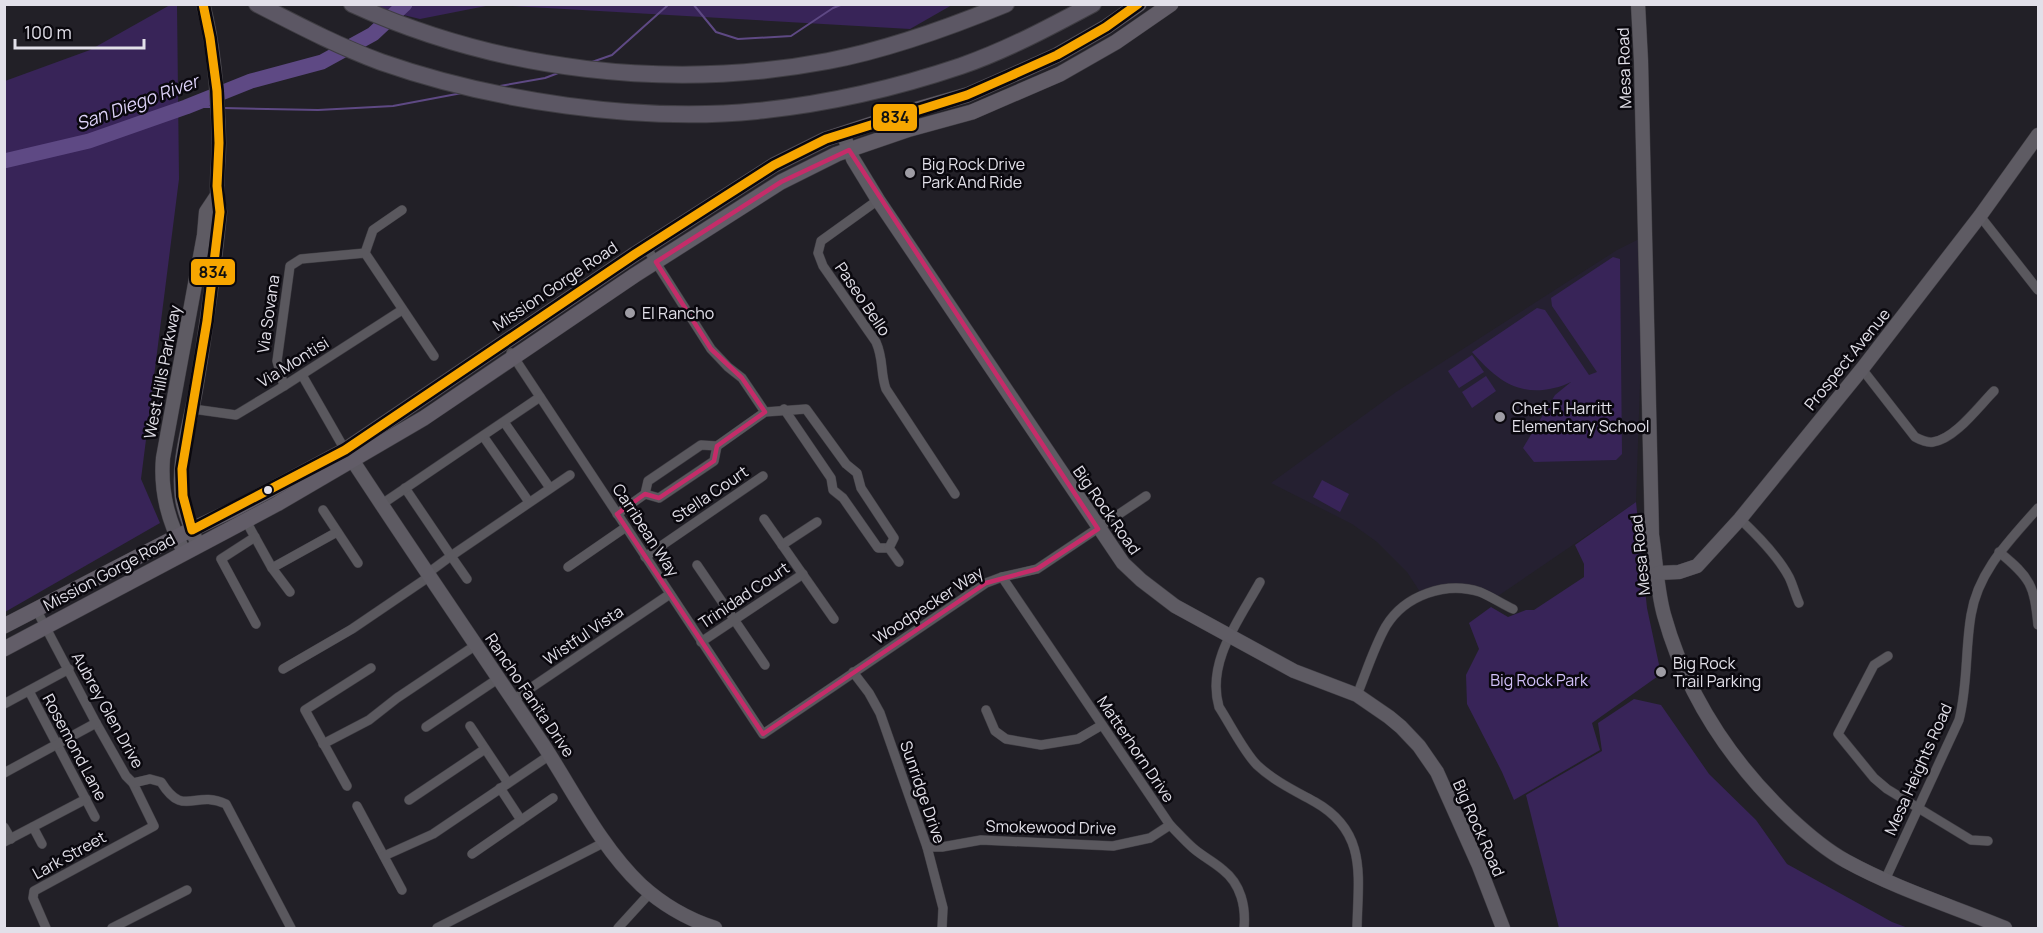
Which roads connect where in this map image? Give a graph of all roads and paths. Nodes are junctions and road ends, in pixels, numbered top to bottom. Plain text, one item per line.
1 (203, 4) edge
2 (257, 4) edge
3 (352, 4) edge
4 (1006, 4) edge
5 (1093, 4) edge
6 (1139, 4) edge
7 (1171, 4) edge
8 (1638, 4) edge
9 (843, 133) junction
10 (2038, 135) edge
11 (849, 150) junction
12 (216, 197) junction
13 (878, 200) junction
14 (402, 210) dead end
15 (1980, 216) junction
16 (646, 247) junction
17 (365, 253) junction
18 (656, 262) junction
19 (588, 286) junction
20 (2038, 290) edge
21 (402, 310) junction
22 (564, 324) junction
23 (504, 343) junction
24 (434, 356) dead end
25 (514, 357) junction
26 (1862, 369) junction
27 (302, 375) junction
28 (284, 386) junction
29 (1994, 391) dead end
30 (540, 398) junction
31 (193, 409) junction
32 (787, 409) junction
33 (765, 412) junction
34 (504, 422) junction
35 (483, 436) junction
36 (717, 446) junction
37 (349, 455) junction
38 (570, 475) dead end
39 (763, 476) dead end
40 (860, 485) junction
41 (405, 488) junction
42 (550, 488) junction
43 (645, 494) junction
44 (955, 494) dead end
45 (1146, 496) dead end
46 (843, 498) junction
47 (529, 502) junction
48 (382, 504) junction
49 (2038, 508) edge
50 (323, 510) dead end
51 (617, 514) junction
52 (764, 519) dead end
53 (1740, 519) junction
54 (246, 521) junction
55 (817, 522) dead end
56 (626, 527) junction
57 (1098, 529) junction
58 (192, 530) junction
59 (337, 532) junction
60 (176, 537) junction
61 (255, 537) junction
62 (198, 545) junction
63 (782, 545) junction
64 (889, 548) junction
65 (184, 552) junction
66 (1999, 552) junction
67 (451, 556) junction
68 (645, 556) junction
69 (899, 562) dead end
70 (358, 563) dead end
71 (697, 565) dead end
72 (568, 567) dead end
73 (272, 568) junction
74 (1658, 573) junction
75 (429, 574) junction
76 (803, 574) junction
77 (1002, 577) junction
78 (467, 579) dead end
79 (1260, 582) dead end
80 (290, 592) dead end
81 (670, 594) junction
82 (1799, 603) dead end
83 (36, 609) junction
84 (1513, 609) dead end
85 (834, 619) dead end
86 (735, 620) junction
87 (256, 624) dead end
88 (2038, 625) edge
89 (4, 626) edge
90 (46, 627) junction
91 (1230, 636) junction
92 (701, 642) junction
93 (476, 645) junction
94 (4, 649) edge
95 (1888, 656) dead end
96 (765, 664) dead end
97 (371, 668) dead end
98 (69, 669) junction
99 (283, 669) dead end
100 (853, 672) junction
101 (499, 678) junction
102 (29, 691) junction
103 (1358, 695) junction
104 (513, 700) junction
105 (4, 704) edge
106 (986, 710) dead end
107 (96, 723) junction
108 (1102, 725) junction
109 (470, 726) dead end
110 (426, 727) dead end
111 (763, 734) joint
112 (323, 744) junction
113 (57, 745) junction
114 (485, 748) junction
115 (550, 755) junction
116 (4, 773) edge
117 (133, 783) junction
118 (347, 786) dead end
119 (504, 786) junction
120 (553, 798) dead end
121 (86, 799) junction
122 (409, 800) dead end
123 (357, 806) dead end
124 (1918, 808) junction
125 (95, 816) dead end
126 (521, 820) junction
127 (1170, 825) junction
128 (154, 826) joint
129 (4, 827) edge
130 (33, 827) junction
131 (8, 840) edge
132 (1988, 841) dead end
133 (605, 842) junction
134 (42, 844) dead end
135 (927, 847) junction
136 (472, 854) dead end
137 (384, 856) junction
138 (1885, 880) junction
139 (187, 890) dead end
140 (402, 890) dead end
141 (650, 893) junction
142 (46, 928) edge
143 (112, 928) edge
144 (291, 928) edge
145 (437, 928) edge
146 (618, 928) edge
147 (715, 928) edge
148 (942, 928) edge
149 (1245, 928) edge
150 (1357, 928) edge
151 (1503, 928) edge
152 (2005, 928) edge

1 - 12 street, West Hills Parkway
2 - 5 highway
3 - 4 highway
6 - 9 main road, Mission Gorge Road
7 - 11 main road, Mission Gorge Road
8 - 74 street, Mesa Road
9 - 11 street, Big Rock Road
9 - 16 main road, Mission Gorge Road
10 - 15 street, Prospect Avenue
11 - 13 street, Big Rock Road
11 - 18 main road, Mission Gorge Road
12 - 31 street, West Hills Parkway
12 - 60 street, West Hills Parkway
13 - 44 street, Paseo Bello
13 - 57 street, Big Rock Road
14 - 17 street
15 - 20 street
15 - 26 street, Prospect Avenue
16 - 18 street
16 - 19 main road, Mission Gorge Road
17 - 21 street
17 - 28 street, Via Sovana
18 - 22 main road, Mission Gorge Road
18 - 33 street
19 - 22 main road
19 - 23 main road, Mission Gorge Road
21 - 24 street
21 - 27 street, Via Montisi
22 - 25 main road, Mission Gorge Road
23 - 25 street, Carribean Way
23 - 37 main road, Mission Gorge Road
25 - 30 street, Carribean Way
25 - 37 main road, Mission Gorge Road
26 - 29 street
26 - 53 street, Prospect Avenue
27 - 28 street, Via Montisi
27 - 37 street
28 - 31 street, Via Montisi
30 - 34 street
30 - 51 street, Carribean Way
31 - 58 street, West Hills Parkway
32 - 33 street
32 - 40 street
32 - 46 street
33 - 36 street
34 - 35 street
34 - 42 street
35 - 41 street
35 - 47 street
36 - 43 street
36 - 43 street
37 - 48 street, Rancho Fanita Drive
37 - 54 main road, Mission Gorge Road
37 - 58 main road, Mission Gorge Road
38 - 42 street
39 - 68 street, Stella Court
40 - 46 street
40 - 64 street
41 - 48 street
41 - 67 street
42 - 47 street
43 - 51 street
45 - 57 street, Woodpecker Way
46 - 64 street
47 - 67 street
48 - 75 street, Rancho Fanita Drive
49 - 66 street, Mesa Heights Road
50 - 59 street
51 - 56 street, Carribean Way
52 - 63 street
53 - 74 street, Prospect Avenue
53 - 82 street
54 - 61 street
54 - 62 main road, Mission Gorge Road
55 - 63 street
56 - 68 street, Carribean Way
56 - 72 street
57 - 77 street, Woodpecker Way
57 - 91 street, Big Rock Road
58 - 60 main road, Mission Gorge Road
58 - 62 street, West Hills Parkway
59 - 70 street
59 - 73 street
60 - 65 street, West Hills Parkway
60 - 83 main road, Mission Gorge Road
61 - 73 street
61 - 87 street
62 - 65 main road, Mission Gorge Road
63 - 76 street
64 - 69 street
65 - 90 main road, Mission Gorge Road
66 - 88 street
66 - 124 street, Mesa Heights Road
67 - 75 street
67 - 78 street
68 - 81 street, Carribean Way
71 - 86 street
73 - 80 street
74 - 138 street, Mesa Road
75 - 93 street, Rancho Fanita Drive
75 - 99 street
76 - 85 street
76 - 86 street, Trinidad Court
77 - 100 street, Woodpecker Way
77 - 108 street, Matterhorn Drive
79 - 91 street
81 - 92 street, Carribean Way
81 - 104 street, Wistful Vista
83 - 89 main road, Mission Gorge Road
83 - 90 street, Aubrey Glen Drive
84 - 103 street
86 - 92 street, Trinidad Court
86 - 96 street
90 - 94 main road, Mission Gorge Road
90 - 98 street, Aubrey Glen Drive
91 - 103 street, Big Rock Road
91 - 150 street
92 - 111 street, Carribean Way
93 - 101 street, Rancho Fanita Drive
93 - 112 street
95 - 124 street
97 - 112 street
98 - 102 street
98 - 107 street, Aubrey Glen Drive
100 - 111 street, Woodpecker Way
100 - 135 street, Sunridge Drive
101 - 104 street, Rancho Fanita Drive
101 - 110 street
102 - 105 street
102 - 113 street, Rosemond Lane
103 - 151 street, Big Rock Road
104 - 115 street, Rancho Fanita Drive
106 - 108 street
107 - 113 street
107 - 117 street, Aubrey Glen Drive
108 - 127 street, Matterhorn Drive
109 - 114 street
112 - 118 street
113 - 116 street
113 - 121 street, Rosemond Lane
114 - 119 street
114 - 122 street
115 - 119 street
115 - 133 street, Rancho Fanita Drive
117 - 128 street, Aubrey Glen Drive
117 - 144 street
119 - 126 street
119 - 137 street
120 - 126 street
121 - 125 street, Rosemond Lane
121 - 130 street
123 - 137 street
124 - 132 street
124 - 138 street, Mesa Heights Road
126 - 136 street
127 - 135 street, Smokewood Drive
127 - 149 street, Matterhorn Drive
128 - 142 street, Lark Street
129 - 131 street
130 - 131 street
130 - 134 street
133 - 141 street, Rancho Fanita Drive
133 - 145 street
135 - 148 street, Sunridge Drive
137 - 140 street
138 - 152 street, Mesa Road
139 - 143 street
141 - 146 street
141 - 147 street, Rancho Fanita Drive

